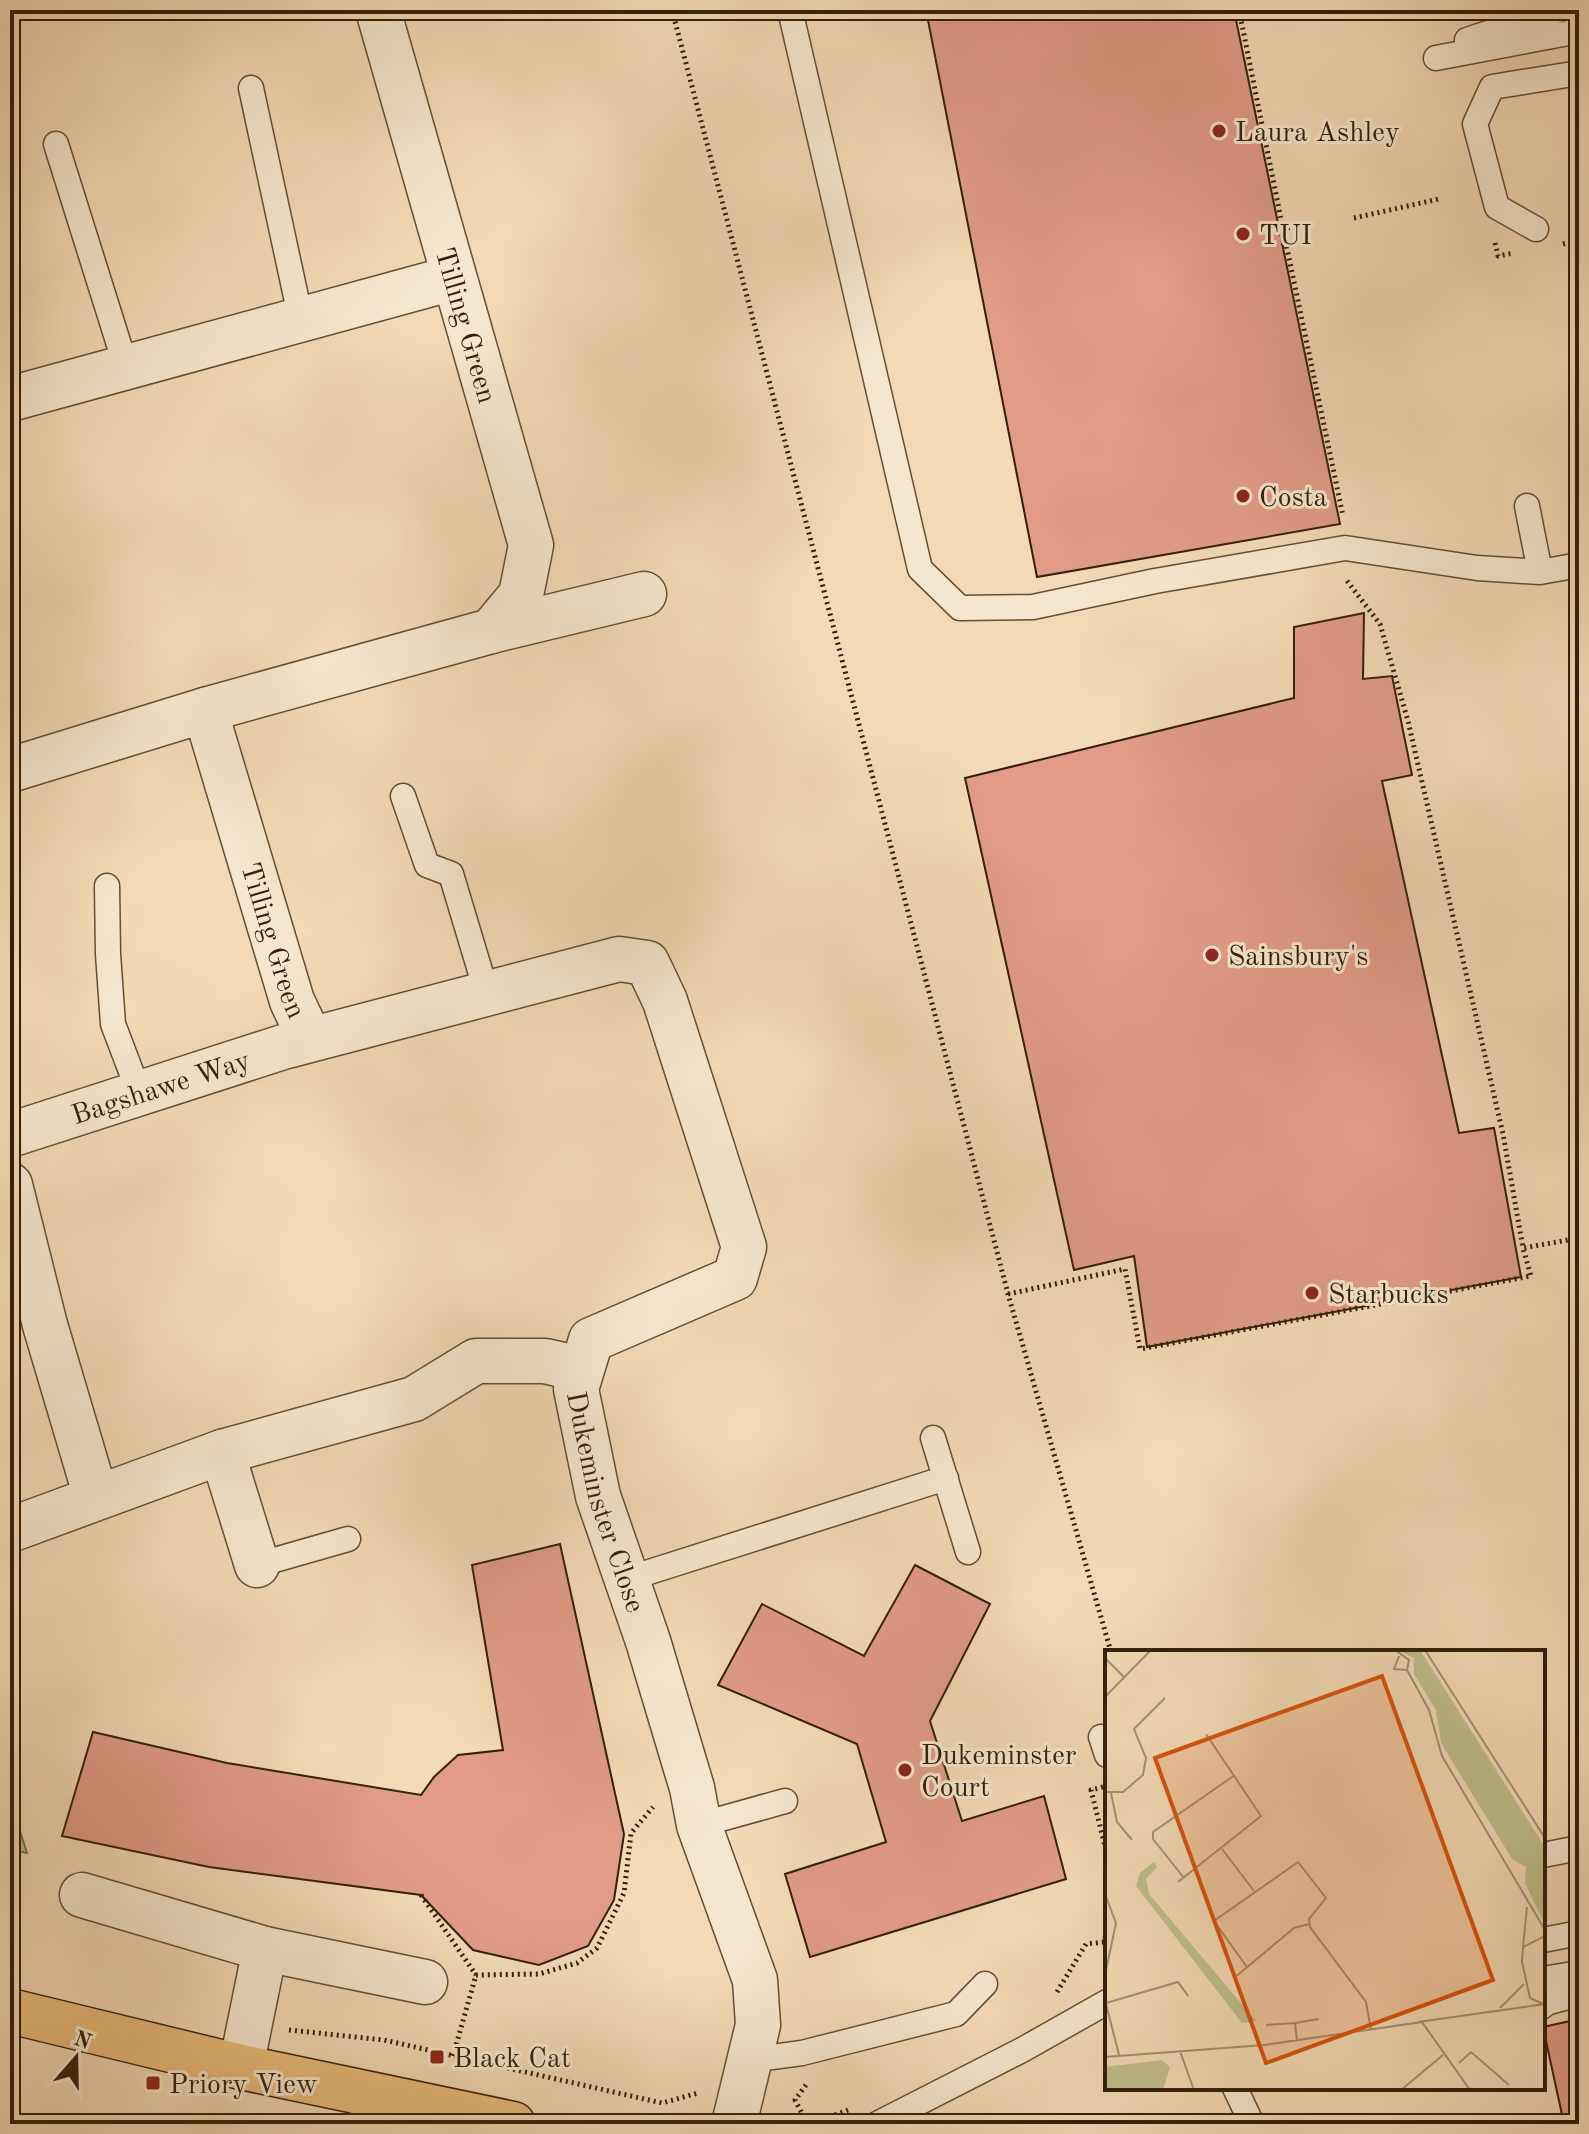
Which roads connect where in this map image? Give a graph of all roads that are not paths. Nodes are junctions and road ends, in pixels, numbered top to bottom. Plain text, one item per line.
1 (378, 10) edge
2 (790, 10) edge
3 (1558, 10) edge
4 (1579, 31) edge
5 (1579, 73) edge
6 (251, 88) dead end
7 (56, 144) dead end
8 (1536, 229) dead end
9 (453, 278) junction
10 (301, 320) junction
11 (126, 367) junction
12 (10, 399) edge
13 (1527, 506) dead end
14 (1579, 565) edge
15 (1540, 572) junction
16 (644, 594) dead end
17 (491, 631) junction
18 (205, 710) junction
19 (10, 770) edge
20 (403, 796) dead end
21 (107, 886) dead end
22 (487, 994) junction
23 (310, 1039) junction
24 (140, 1095) junction
25 (10, 1135) edge
26 (10, 1185) edge
27 (580, 1369) junction
28 (933, 1438) dead end
29 (222, 1452) junction
30 (946, 1478) junction
31 (96, 1497) junction
32 (10, 1530) edge
33 (348, 1539) dead end
34 (968, 1552) dead end
35 (257, 1565) joint
36 (627, 1579) junction
37 (785, 1801) dead end
38 (699, 1825) junction
39 (1579, 1848) edge
40 (1545, 1855) edge
41 (82, 1895) dead end
42 (1579, 1933) edge
43 (1545, 1940) edge
44 (265, 1949) junction
45 (1579, 1973) edge
46 (1545, 1979) edge
47 (425, 1982) dead end
48 (985, 1984) dead end
49 (1579, 1994) edge
50 (1105, 2003) edge
51 (1545, 2004) edge
52 (10, 2011) edge
53 (245, 2046) junction
54 (1236, 2090) edge
55 (731, 2093) edge
56 (365, 2109) edge
57 (513, 2124) edge
58 (877, 2124) edge
59 (1252, 2124) edge

1 - 9 street, Tilling Green
2 - 15 lane
3 - 4 lane
5 - 8 lane
6 - 10 lane
7 - 11 lane
9 - 10 street
9 - 17 street, Tilling Green
10 - 11 street
11 - 12 street
13 - 15 lane
14 - 15 lane
16 - 17 street
17 - 18 street
18 - 19 street
18 - 23 street, Tilling Green
20 - 22 lane
21 - 24 lane
22 - 23 street, Dukeminster Close
22 - 27 street, Dukeminster Close
23 - 24 street, Bagshawe Way
24 - 25 street, Bagshawe Way
26 - 31 street
27 - 29 street
27 - 36 street, Dukeminster Close
28 - 30 lane
29 - 31 street
29 - 35 street
30 - 34 lane
30 - 36 lane
31 - 32 street
33 - 35 lane
36 - 38 street, Dukeminster Close
37 - 38 lane
38 - 55 street, Dukeminster Close
39 - 40 lane
41 - 44 street
42 - 43 lane
44 - 47 street
44 - 53 street
45 - 46 lane
48 - 55 lane
49 - 51 lane
50 - 58 lane
52 - 53 main road
53 - 56 main road
54 - 59 lane
56 - 57 main road

